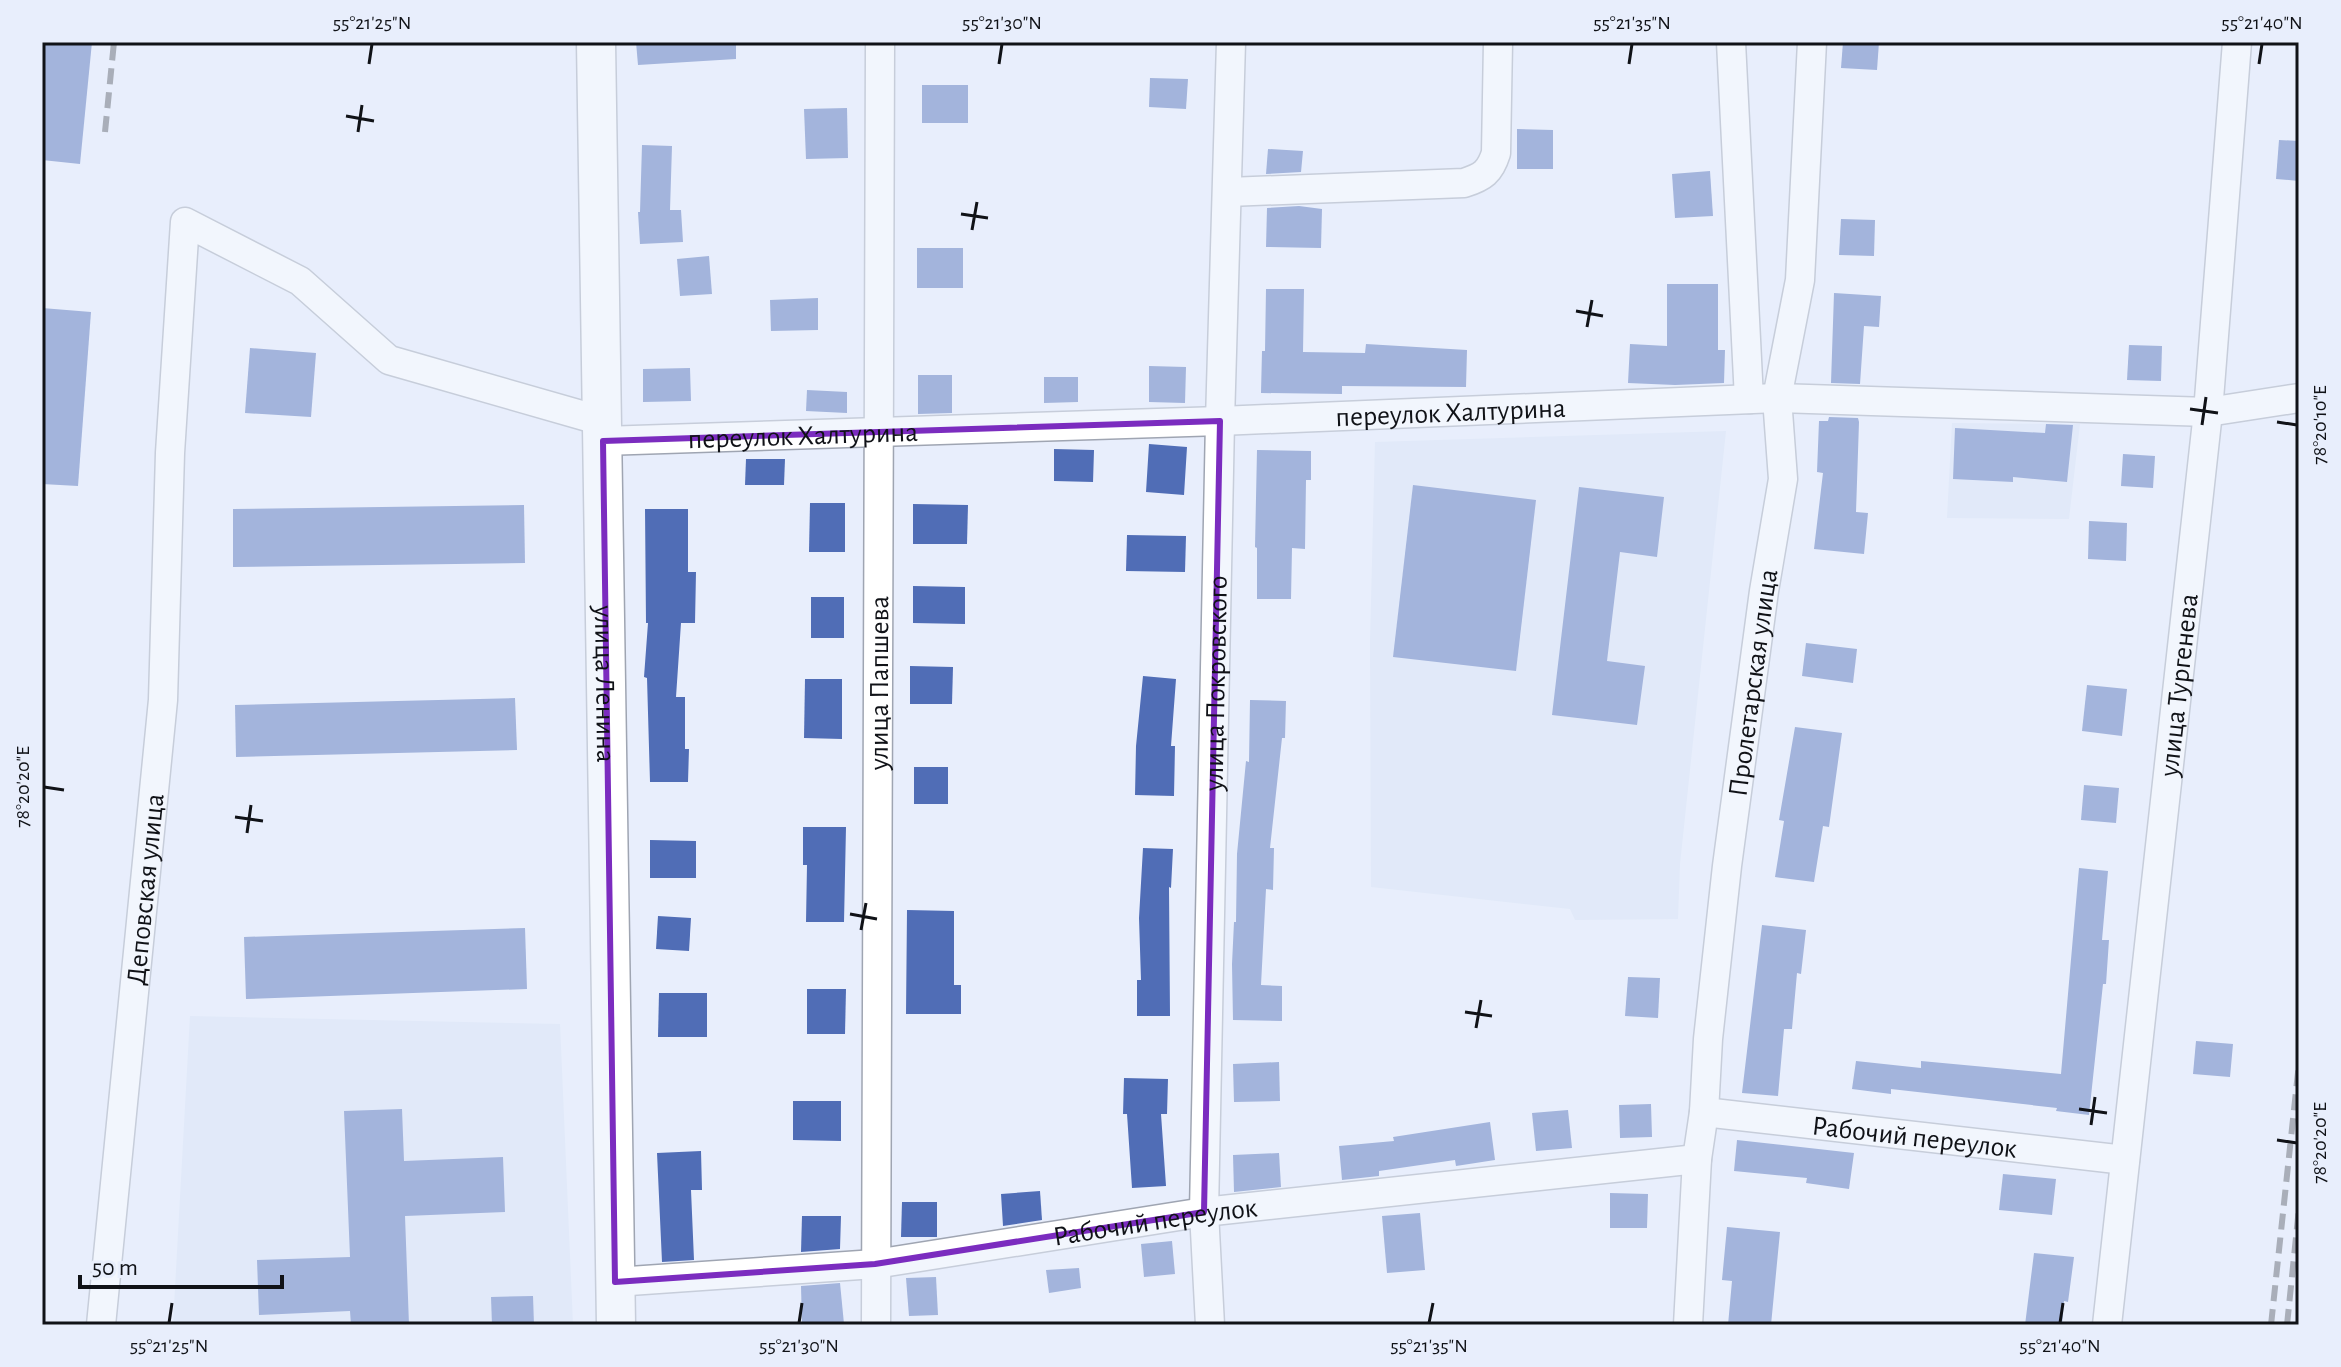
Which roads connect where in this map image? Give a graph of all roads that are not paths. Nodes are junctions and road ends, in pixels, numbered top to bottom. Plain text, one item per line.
1 (596, 42) edge
2 (880, 42) edge
3 (1231, 42) edge
4 (1498, 42) edge
5 (1731, 42) edge
6 (1812, 42) edge
7 (2237, 42) edge
8 (1228, 192) junction
9 (1777, 398) junction
10 (2299, 398) edge
11 (1749, 399) junction
12 (2208, 412) junction
13 (1220, 421) junction
14 (602, 431) junction
15 (878, 431) junction
16 (170, 453) joint
17 (1704, 1112) junction
18 (1697, 1159) junction
19 (2125, 1160) junction
20 (1204, 1212) junction
21 (875, 1264) junction
22 (615, 1282) junction
23 (101, 1325) edge
24 (616, 1325) edge
25 (876, 1325) edge
26 (1210, 1325) edge
27 (1688, 1325) edge
28 (2107, 1325) edge

1 - 14 main road, улица Ленина
2 - 15 street, улица Папшева
3 - 8 street, улица Покровского
4 - 8 street
5 - 11 street
6 - 9 street, Пролетарская улица
7 - 12 street, улица Тургенева
8 - 13 street, улица Покровского
9 - 11 street, переулок Халтурина
9 - 12 street, переулок Халтурина
9 - 17 street, Пролетарская улица
10 - 12 street, переулок Халтурина
11 - 13 street, переулок Халтурина
12 - 19 street, улица Тургенева
13 - 15 street, переулок Халтурина
13 - 20 street, улица Покровского
14 - 15 street, переулок Халтурина
14 - 16 street, переулок Халтурина
14 - 22 main road, улица Ленина
15 - 21 street, улица Папшева
16 - 23 street, Деповская улица
17 - 18 street, Пролетарская улица
17 - 19 street, Рабочий переулок
18 - 20 street, Рабочий переулок
18 - 27 street, Пролетарская улица
19 - 28 street, улица Тургенева
20 - 21 street, Рабочий переулок
20 - 26 street, улица Покровского
21 - 22 street, Рабочий переулок
21 - 25 street, улица Папшева
22 - 24 main road, улица Ленина

